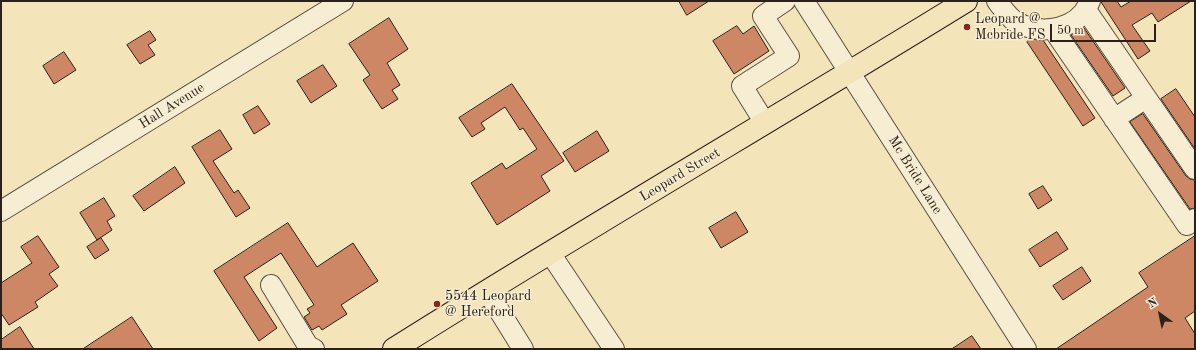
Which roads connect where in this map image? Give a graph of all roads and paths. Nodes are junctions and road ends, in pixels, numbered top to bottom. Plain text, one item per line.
1 (343, 1) edge
2 (785, 1) edge
3 (804, 1) edge
4 (966, 1) edge
5 (997, 1) edge
6 (1088, 6) edge
7 (1053, 29) junction
8 (850, 72) junction
9 (1146, 98) junction
10 (1114, 119) junction
11 (765, 123) junction
12 (1195, 169) edge
13 (1, 211) edge
14 (1195, 219) edge
15 (550, 253) junction
16 (271, 285) dead end
17 (487, 290) junction
18 (314, 349) edge
19 (394, 349) edge
20 (523, 349) edge
21 (614, 349) edge
22 (1026, 349) edge

1 - 13 street, Hall Avenue
2 - 11 street
3 - 8 street, Mc Bride Lane
4 - 8 main road, Leopard Street
5 - 7 street
6 - 7 street
6 - 9 street
7 - 10 street
8 - 11 main road, Leopard Street
8 - 22 street, Mc Bride Lane
9 - 10 street
9 - 12 street
10 - 14 street
11 - 15 main road, Leopard Street
15 - 17 main road, Leopard Street
15 - 21 street
16 - 18 street
17 - 19 main road, Leopard Street
17 - 20 street

